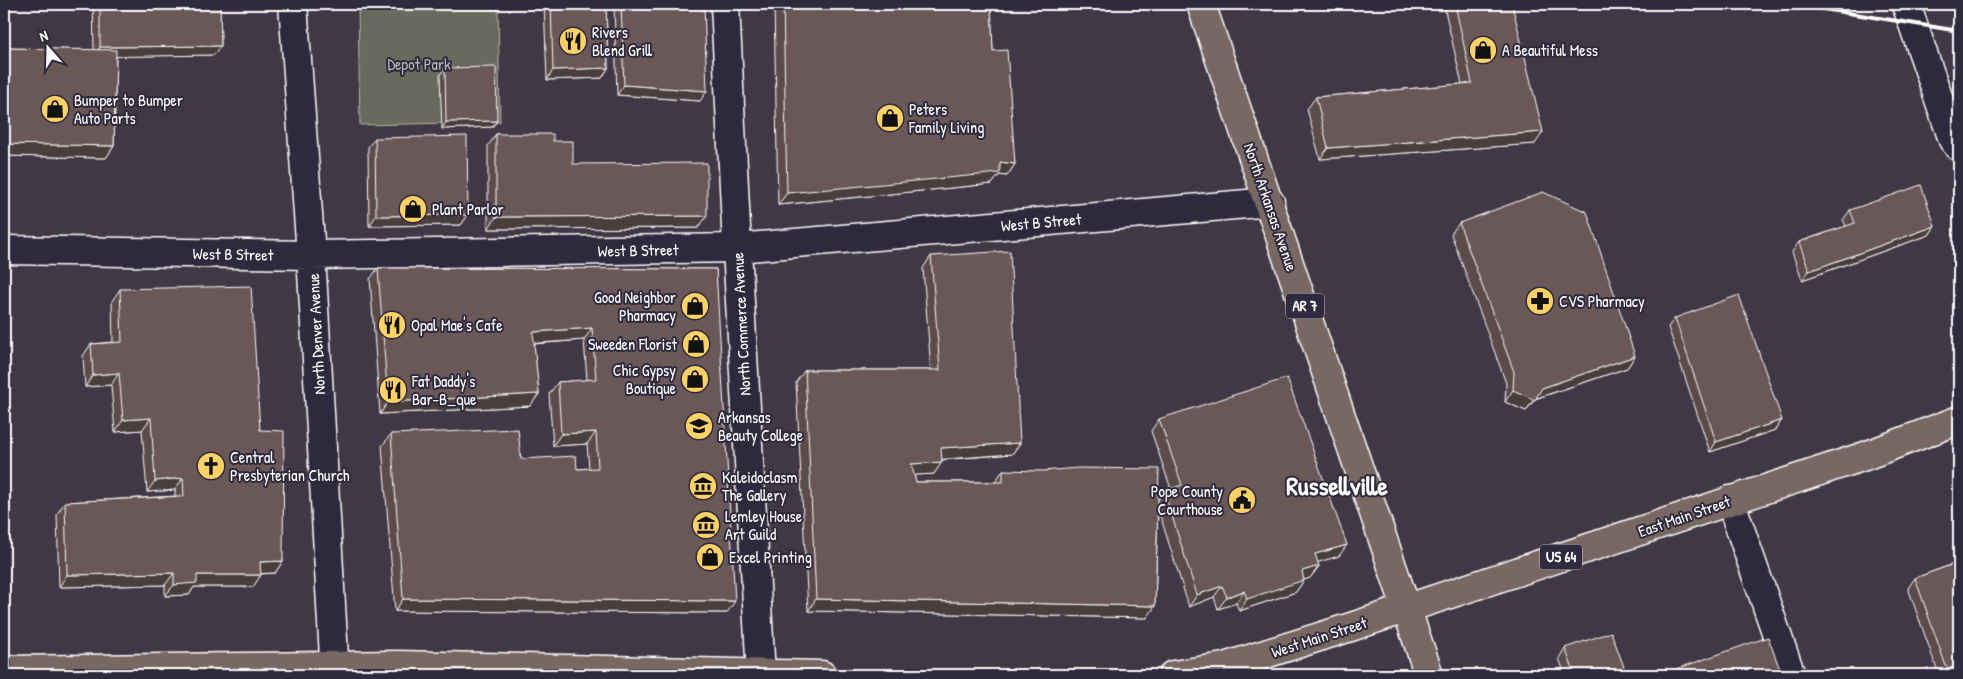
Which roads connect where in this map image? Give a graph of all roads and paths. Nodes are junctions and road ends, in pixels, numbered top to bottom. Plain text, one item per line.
1 (293, 4) edge
2 (725, 4) edge
3 (1201, 4) edge
4 (1906, 4) edge
5 (1959, 147) edge
6 (1270, 202) junction
7 (737, 248) junction
8 (4, 250) edge
9 (311, 255) junction
10 (1959, 420) edge
11 (1730, 500) junction
12 (1407, 608) junction
13 (4, 670) edge
14 (334, 670) edge
15 (761, 675) edge
16 (822, 675) edge
17 (1173, 675) edge
18 (1429, 675) edge
19 (1792, 675) edge

1 - 9 street, North Denver Avenue
2 - 7 street, North Commerce Avenue
3 - 6 main road, North Arkansas Avenue / AR 7
4 - 5 street
6 - 7 street, West B Street
6 - 12 main road, North Arkansas Avenue / AR 7
7 - 9 street, West B Street
7 - 15 street, North Commerce Avenue
8 - 9 street, West B Street
9 - 14 street, North Denver Avenue
10 - 11 main road, East Main Street / US 64
11 - 12 main road, East Main Street / US 64
11 - 19 street
12 - 17 main road, West Main Street / US 64
12 - 18 main road, AR 7
13 - 14 main road
14 - 15 main road
15 - 16 main road

